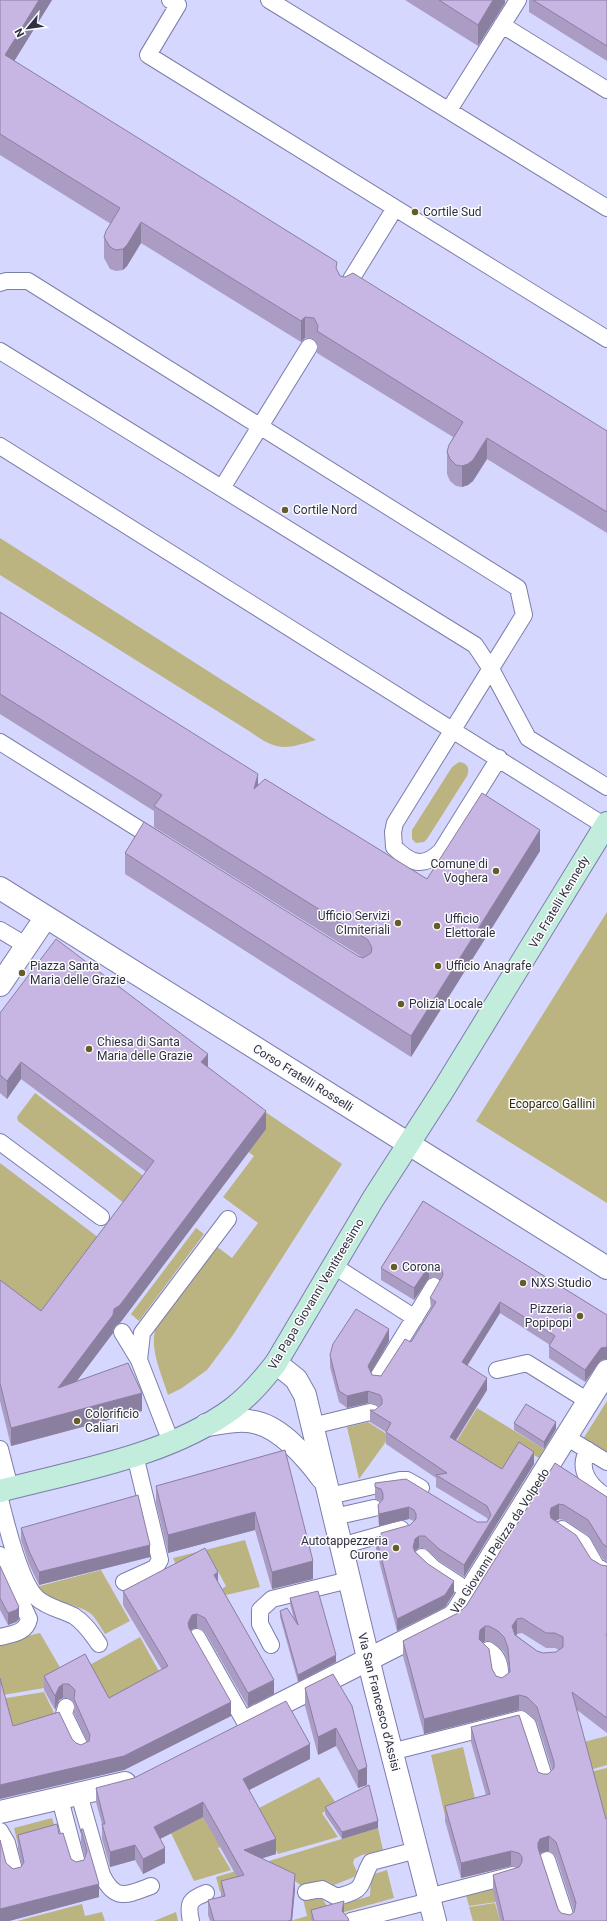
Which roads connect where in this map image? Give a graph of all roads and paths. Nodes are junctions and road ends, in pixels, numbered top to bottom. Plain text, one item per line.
1 (170, 0) edge
2 (269, 0) edge
3 (518, 0) edge
4 (502, 25) junction
5 (607, 90) edge
6 (449, 110) junction
7 (395, 208) junction
8 (607, 208) edge
9 (0, 283) edge
10 (345, 289) edge
11 (607, 339) edge
12 (309, 347) dead end
13 (0, 351) edge
14 (260, 427) junction
15 (0, 446) edge
16 (222, 488) junction
17 (491, 669) junction
18 (453, 730) junction
19 (0, 742) edge
20 (499, 758) junction
21 (607, 787) edge
22 (606, 825) edge
23 (168, 847) edge
24 (0, 888) edge
25 (46, 916) junction
26 (0, 930) edge
27 (27, 946) junction
28 (0, 985) edge
29 (0, 1142) edge
30 (409, 1144) junction
31 (100, 1217) dead end
32 (228, 1219) dead end
33 (334, 1266) junction
34 (607, 1268) edge
35 (434, 1286) dead end
36 (414, 1318) junction
37 (122, 1332) dead end
38 (139, 1360) junction
39 (276, 1363) junction
40 (497, 1370) dead end
41 (607, 1371) edge
42 (377, 1379) edge
43 (588, 1401) junction
44 (373, 1413) edge
45 (206, 1425) junction
46 (312, 1426) junction
47 (566, 1436) junction
48 (171, 1442) junction
49 (0, 1449) edge
50 (588, 1450) junction
51 (135, 1455) junction
52 (607, 1462) edge
53 (327, 1490) junction
54 (3, 1493) edge
55 (431, 1494) edge
56 (607, 1496) edge
57 (374, 1508) dead end
58 (334, 1517) junction
59 (407, 1528) edge
60 (559, 1528) edge
61 (341, 1546) junction
62 (0, 1556) edge
63 (422, 1557) edge
64 (606, 1572) edge
65 (349, 1580) junction
66 (124, 1582) dead end
67 (469, 1600) junction
68 (0, 1637) edge
69 (198, 1637) dead end
70 (99, 1644) dead end
71 (271, 1645) dead end
72 (488, 1650) edge
73 (368, 1659) junction
74 (501, 1683) edge
75 (66, 1707) dead end
76 (244, 1722) junction
77 (225, 1732) edge
78 (81, 1749) edge
79 (391, 1752) junction
80 (146, 1773) edge
81 (545, 1780) edge
82 (81, 1791) junction
83 (1, 1814) edge
84 (417, 1850) junction
85 (548, 1860) dead end
86 (78, 1867) edge
87 (16, 1874) edge
88 (513, 1875) edge
89 (150, 1886) dead end
90 (306, 1892) dead end
91 (206, 1893) dead end
92 (431, 1906) edge
93 (191, 1921) edge
94 (351, 1921) edge
95 (567, 1921) edge

1 - 7 lane
2 - 6 lane
3 - 4 lane
4 - 5 lane
4 - 6 lane
6 - 8 lane
7 - 10 lane
7 - 11 lane
9 - 14 lane
12 - 14 lane
13 - 16 lane
14 - 16 lane
14 - 17 lane
15 - 18 lane
16 - 17 lane
17 - 18 lane
17 - 21 lane
18 - 20 lane
18 - 20 lane
19 - 23 lane
20 - 22 lane
22 - 30 main road, Via Fratelli Kennedy
24 - 25 street, Corso Fratelli Rosselli
25 - 27 street
25 - 30 street, Corso Fratelli Rosselli
26 - 27 lane
27 - 28 street
29 - 31 lane
30 - 33 main road, Via Papa Giovanni Ventitreesimo
30 - 34 street, Corso Fratelli Rosselli
32 - 38 lane
33 - 36 lane
33 - 39 main road, Via Papa Giovanni Ventitreesimo
35 - 36 lane
36 - 42 lane
37 - 38 lane
38 - 48 lane
39 - 45 main road, Via Papa Giovanni Ventitreesimo
39 - 46 street, Via San Francesco d'Assisi
40 - 43 lane
41 - 43 street, Via Giovanni Pelizza da Volpedo
43 - 47 street, Via Giovanni Pelizza da Volpedo
44 - 46 lane
45 - 48 main road, Via Papa Giovanni Ventitreesimo
45 - 53 street, Via San Francesco d'Assisi
46 - 53 street, Via San Francesco d'Assisi
47 - 50 lane
47 - 67 street, Via Giovanni Pelizza da Volpedo
48 - 51 main road, Via Papa Giovanni Ventitreesimo
49 - 54 lane
50 - 52 lane
50 - 56 lane
51 - 54 main road, Via Papa Giovanni Ventitreesimo
51 - 66 lane
53 - 55 lane
53 - 58 street, Via San Francesco d'Assisi
54 - 70 lane
57 - 58 lane
58 - 61 street, Via San Francesco d'Assisi
59 - 61 lane
60 - 64 lane
61 - 65 street, Via San Francesco d'Assisi
62 - 68 lane
63 - 67 lane
65 - 71 lane
65 - 73 street, Via San Francesco d'Assisi
67 - 73 street, Via Giovanni Pelizza da Volpedo
69 - 76 lane
72 - 74 lane
73 - 76 street, Via Giovanni Pelizza da Volpedo
73 - 79 street, Via San Francesco d'Assisi
75 - 78 lane
76 - 77 street, Via Giovanni Pelizza da Volpedo
79 - 81 lane
79 - 84 street, Via San Francesco d'Assisi
80 - 82 street
82 - 83 street
82 - 86 lane
82 - 89 lane
83 - 87 lane
84 - 90 lane
84 - 92 street, Via San Francesco d'Assisi
85 - 95 lane
88 - 92 lane
91 - 93 lane
92 - 94 lane

